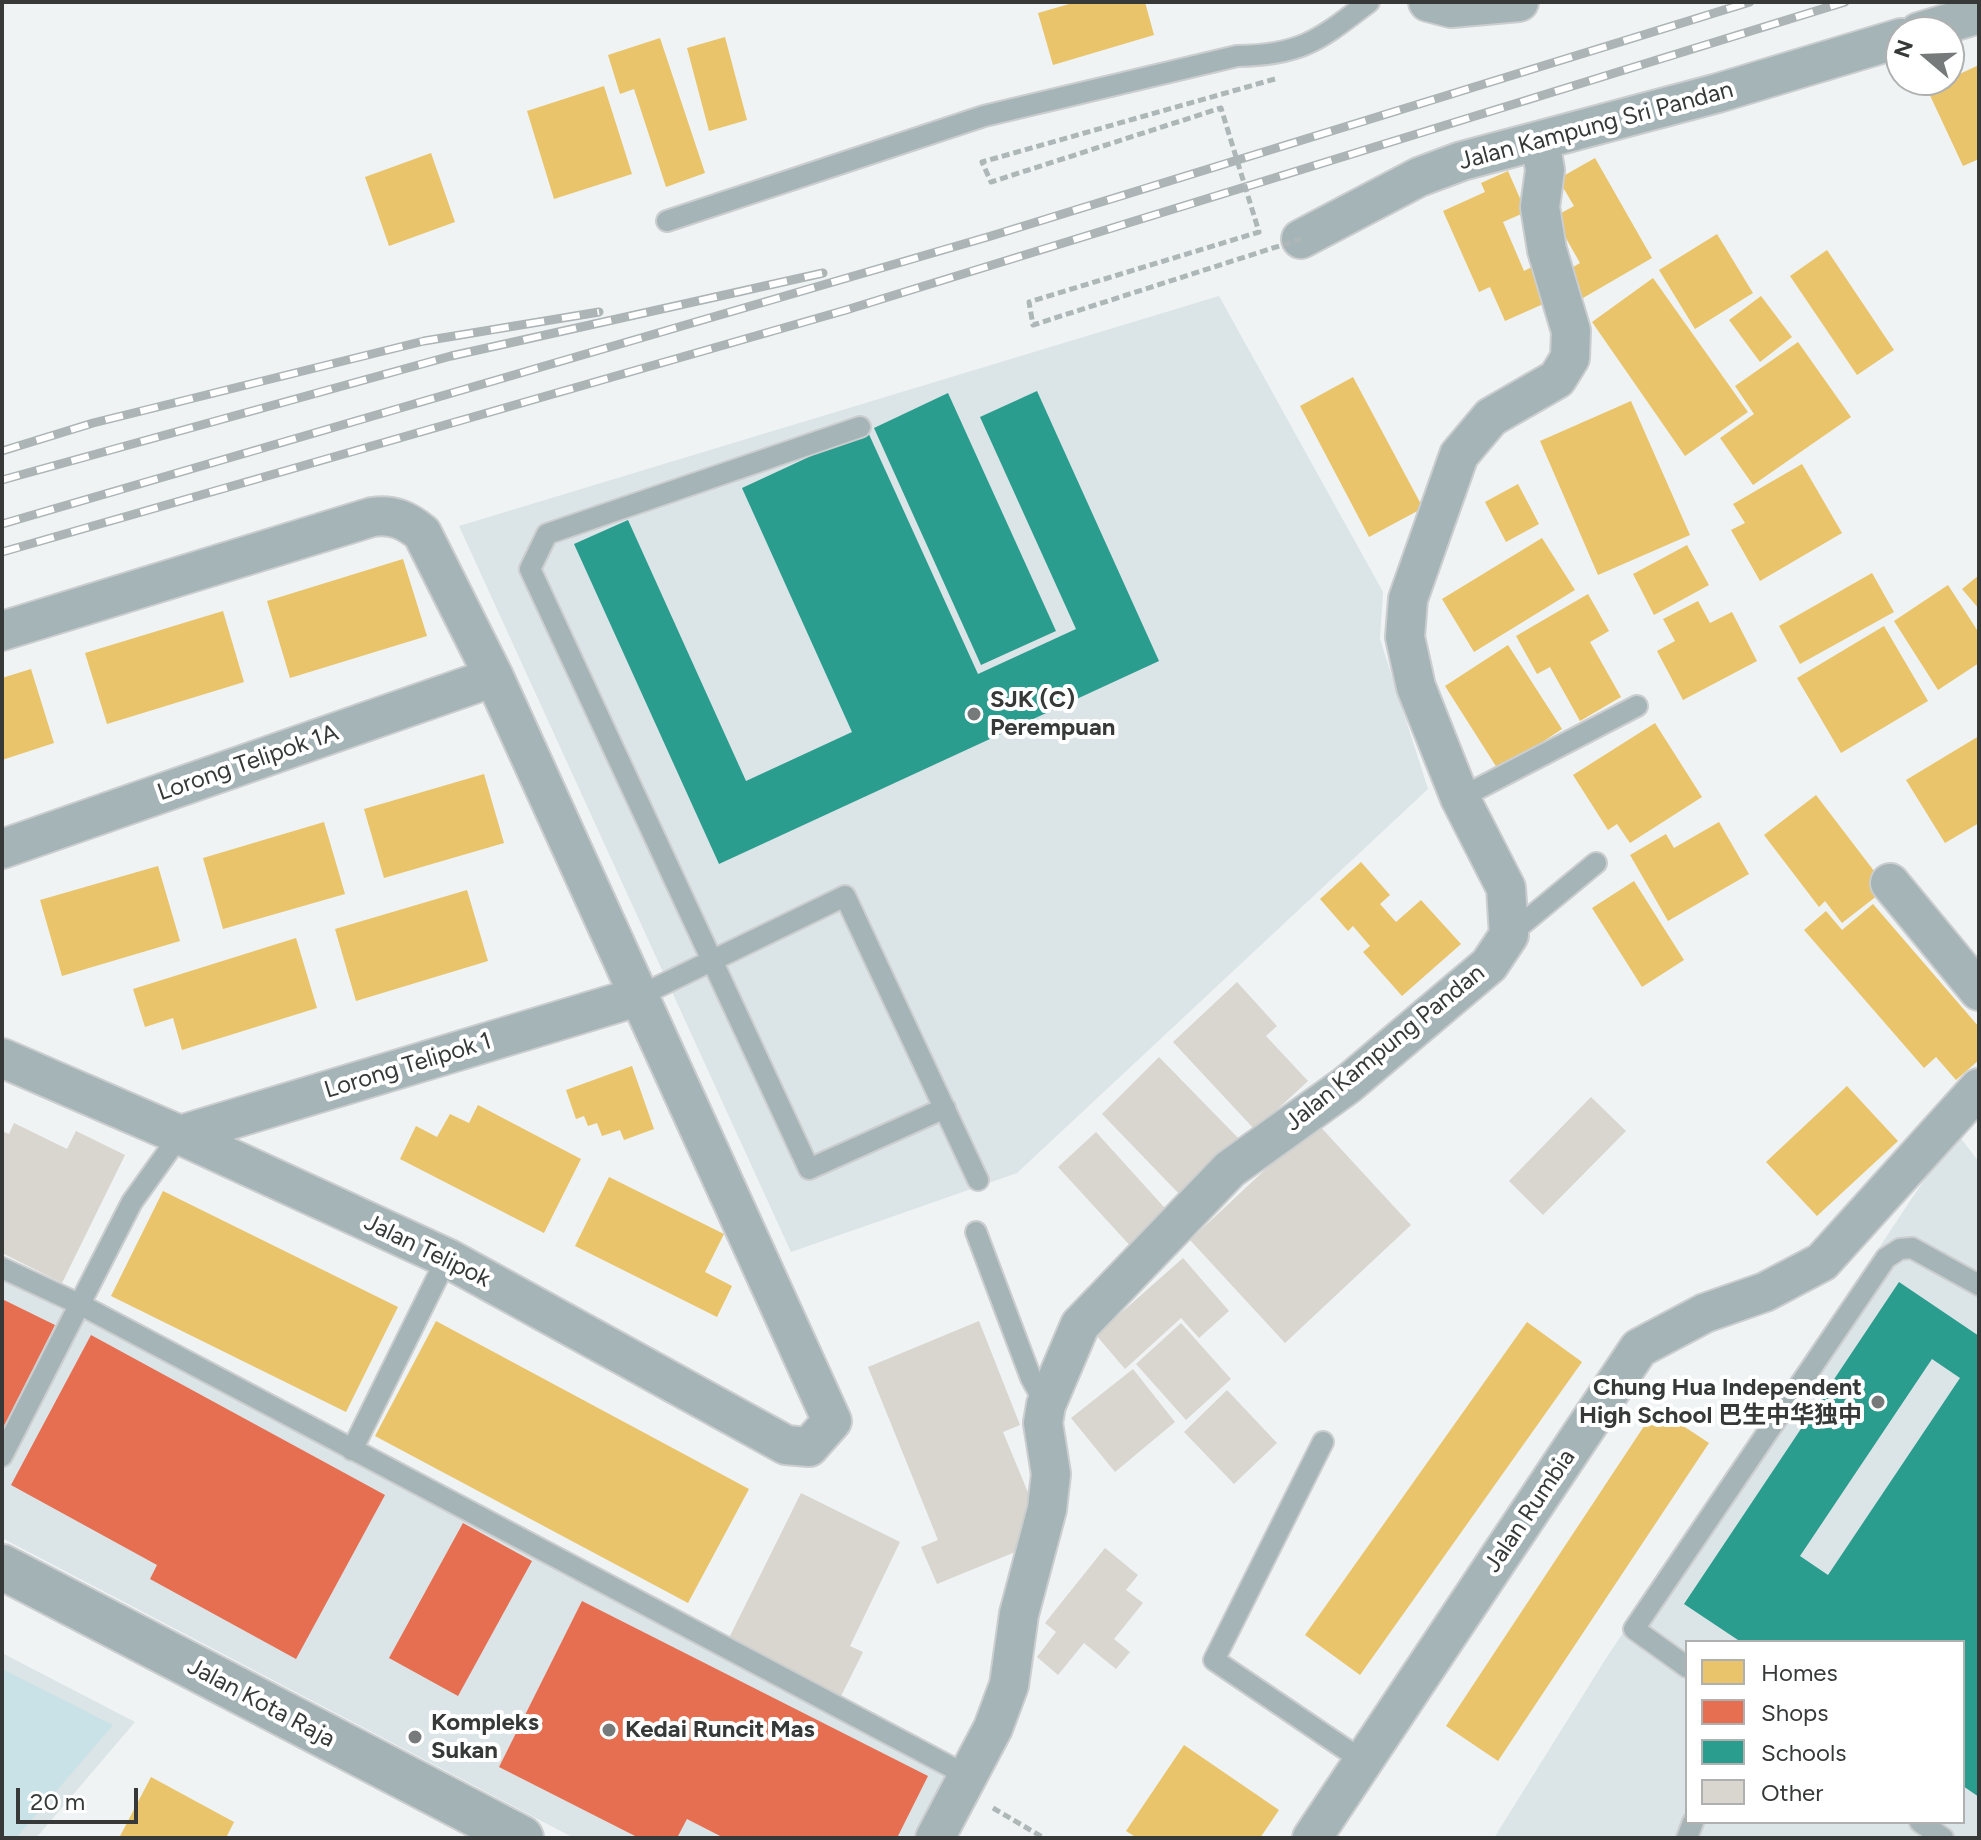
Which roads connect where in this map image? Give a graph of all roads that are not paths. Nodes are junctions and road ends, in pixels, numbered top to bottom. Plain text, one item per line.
1 (1369, 2) edge
2 (1428, 2) edge
3 (1519, 2) edge
4 (1885, 43) edge
5 (1540, 141) junction
6 (667, 221) dead end
7 (1301, 239) road end
8 (860, 427) dead end
9 (2, 631) edge
10 (494, 677) junction
11 (1637, 706) dead end
12 (1460, 798) junction
13 (2, 849) edge
14 (1596, 863) dead end
15 (1890, 883) dead end
16 (1509, 935) junction
17 (710, 961) junction
18 (1979, 991) edge
19 (637, 997) junction
20 (2, 1058) edge
21 (1979, 1088) edge
22 (945, 1108) junction
23 (180, 1135) junction
24 (978, 1180) dead end
25 (976, 1232) dead end
26 (447, 1258) junction
27 (2, 1268) edge
28 (1979, 1285) edge
29 (81, 1305) junction
30 (1046, 1405) junction
31 (1323, 1442) dead end
32 (352, 1450) junction
33 (2, 1456) edge
34 (2, 1567) edge
35 (1685, 1666) edge
36 (1363, 1761) junction
37 (964, 1783) junction
38 (1923, 1824) edge
39 (521, 1838) edge
40 (935, 1838) edge
41 (1312, 1838) edge
42 (1943, 1838) edge

1 - 6 lane
2 - 3 street
4 - 5 street, Jalan Kampung Sri Pandan
5 - 7 street, Jalan Kampung Sri Pandan
5 - 12 street
8 - 17 lane
9 - 10 street
10 - 13 street, Lorong Telipok 1A
10 - 19 street
11 - 12 lane
12 - 16 street
14 - 16 lane
15 - 18 street
16 - 30 street, Jalan Kampung Pandan
17 - 19 lane
17 - 22 lane
17 - 22 lane
19 - 23 street, Lorong Telipok 1
19 - 26 street, Jalan Telipok
20 - 23 street, Jalan Telipok
21 - 36 street, Jalan Rumbia
22 - 24 lane
23 - 26 street, Jalan Telipok
23 - 29 lane
25 - 30 lane
26 - 32 lane
27 - 29 lane
28 - 35 lane
29 - 32 lane
29 - 33 lane
30 - 37 street, Jalan Kampung Pandan
31 - 36 lane
32 - 37 lane
34 - 39 main road, Jalan Kota Raja
36 - 41 street, Jalan Rumbia
37 - 40 street, Jalan Kampung Pandan
38 - 42 lane

